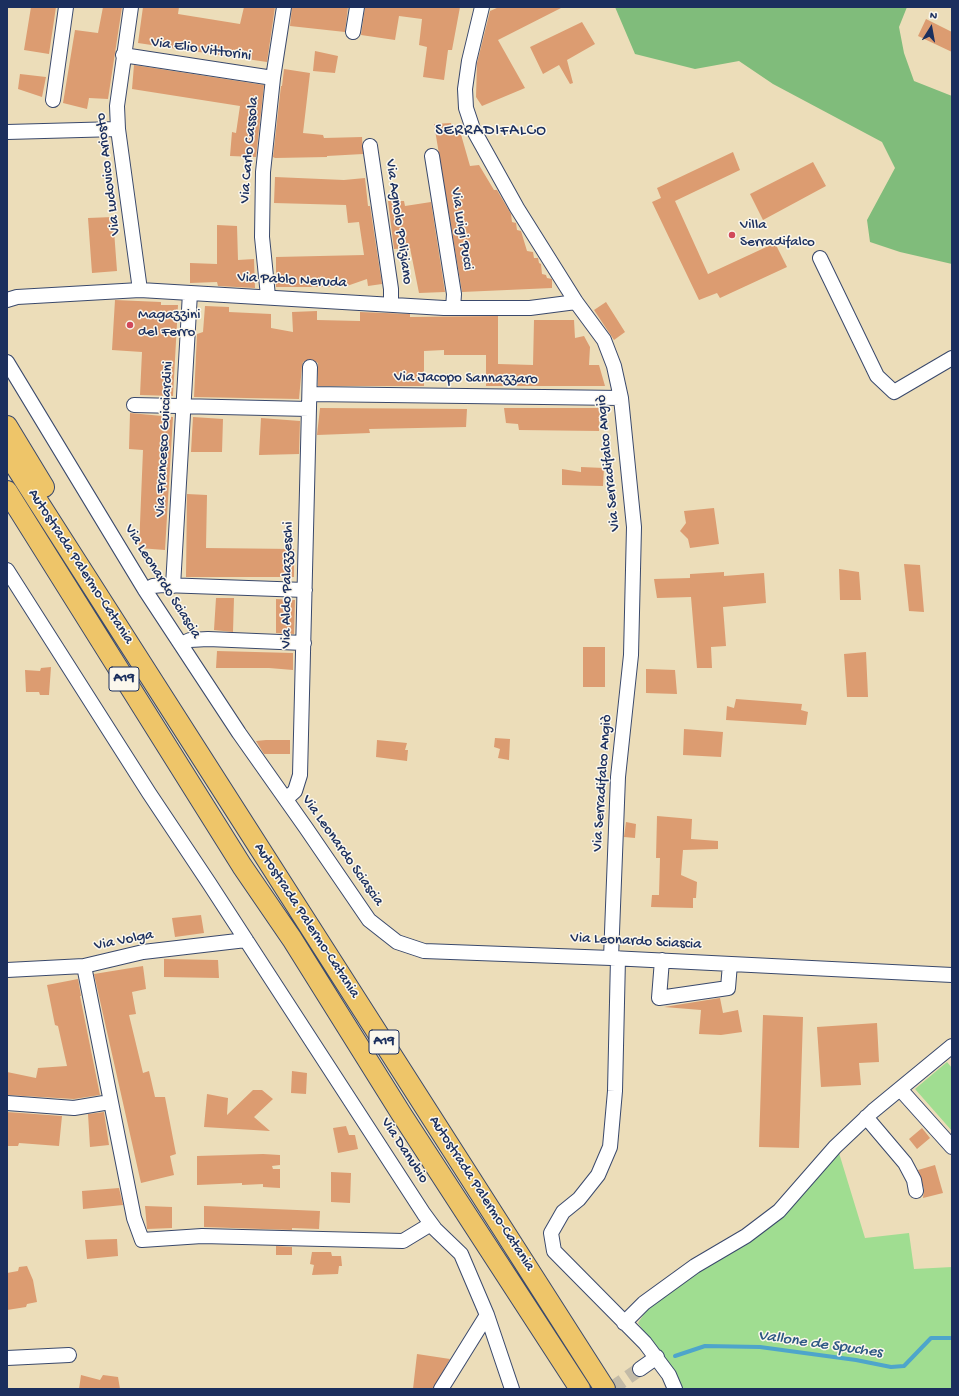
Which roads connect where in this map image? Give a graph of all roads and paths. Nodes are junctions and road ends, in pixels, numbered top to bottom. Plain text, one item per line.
1 (66, 7) edge
2 (131, 7) edge
3 (284, 7) edge
4 (357, 7) edge
5 (482, 7) edge
6 (353, 32) dead end
7 (123, 55) junction
8 (273, 78) junction
9 (53, 100) dead end
10 (118, 129) junction
11 (7, 132) edge
12 (370, 146) dead end
13 (432, 156) dead end
14 (820, 258) dead end
15 (140, 290) junction
16 (190, 293) junction
17 (268, 296) junction
18 (7, 300) edge
19 (576, 302) junction
20 (391, 303) junction
21 (453, 308) junction
22 (952, 358) edge
23 (7, 362) edge
24 (310, 367) dead end
25 (310, 394) junction
26 (621, 398) junction
27 (134, 404) dead end
28 (184, 407) junction
29 (310, 410) junction
30 (7, 426) edge
31 (7, 453) edge
32 (7, 491) edge
33 (7, 510) edge
34 (7, 570) edge
35 (173, 586) junction
36 (145, 590) junction
37 (305, 590) junction
38 (304, 643) junction
39 (181, 644) junction
40 (156, 687) junction
41 (286, 799) junction
42 (217, 827) junction
43 (246, 940) junction
44 (614, 958) junction
45 (662, 960) junction
46 (730, 964) junction
47 (84, 966) junction
48 (7, 970) edge
49 (952, 975) edge
50 (951, 1048) edge
51 (900, 1089) junction
52 (110, 1102) junction
53 (7, 1103) edge
54 (866, 1117) junction
55 (952, 1147) edge
56 (916, 1191) dead end
57 (431, 1224) junction
58 (487, 1315) junction
59 (624, 1323) junction
60 (69, 1355) dead end
61 (657, 1357) junction
62 (7, 1358) edge
63 (640, 1369) tunnel mouth
64 (441, 1389) edge
65 (512, 1389) edge
66 (580, 1389) edge
67 (605, 1389) edge
68 (675, 1389) edge

1 - 9 street
2 - 7 street, Via Ludovico Ariosto
3 - 8 street, Via Carlo Cassola
4 - 6 street
5 - 19 street, Via Serradifalco Angiò
7 - 8 street, Via Elio Vittorini
7 - 10 street, Via Ludovico Ariosto
8 - 17 street, Via Carlo Cassola
10 - 11 street
10 - 15 street, Via Ludovico Ariosto
12 - 20 street, Via Agnolo Poliziano
13 - 21 street, Via Luigi Pucci
14 - 22 street
15 - 16 street, Via Pablo Neruda
15 - 18 street, Via Pablo Neruda
16 - 17 street, Via Pablo Neruda
16 - 28 street, Via Francesco Guicciardini
17 - 20 street, Via Pablo Neruda
19 - 21 street, Via Pablo Neruda
19 - 26 street, Via Serradifalco Angiò
20 - 21 street, Via Pablo Neruda
23 - 36 street, Via Leonardo Sciascia
24 - 25 street, Via Aldo Palazzeschi
25 - 26 street, Via Jacopo Sannazzaro
25 - 29 street, Via Aldo Palazzeschi
26 - 44 street, Via Serradifalco Angiò
27 - 28 street
28 - 29 street
28 - 35 street, Via Francesco Guicciardini
29 - 37 street, Via Aldo Palazzeschi
30 - 40 highway
31 - 40 highway, Autostrada Palermo-Catania / A19
32 - 42 highway, Autostrada Palermo-Catania / A19
33 - 42 highway
34 - 43 street, Via Danubio
35 - 36 street
35 - 37 street
36 - 39 street, Via Leonardo Sciascia
37 - 38 street, Via Aldo Palazzeschi
38 - 39 street
38 - 41 street, Via Aldo Palazzeschi
39 - 41 street, Via Leonardo Sciascia
40 - 67 highway, Autostrada Palermo-Catania / A19
41 - 44 street, Via Leonardo Sciascia
42 - 66 highway, Autostrada Palermo-Catania / A19
43 - 47 street, Via Volga
43 - 57 street, Via Danubio
44 - 45 street, Via Leonardo Sciascia
44 - 59 street, Via Serradifalco Angiò
45 - 46 street, Via Leonardo Sciascia
45 - 46 street
46 - 49 street, Via Leonardo Sciascia
47 - 48 street, Via Volga
47 - 52 street
50 - 51 street
51 - 54 street
51 - 55 street
52 - 53 street
52 - 57 street
54 - 56 street
54 - 59 street
57 - 58 street, Via Danubio
58 - 64 street
58 - 65 street, Via Danubio
59 - 61 street, Via Serradifalco Angiò
60 - 62 street
61 - 63 street
61 - 68 street, Via Serradifalco Angiò

